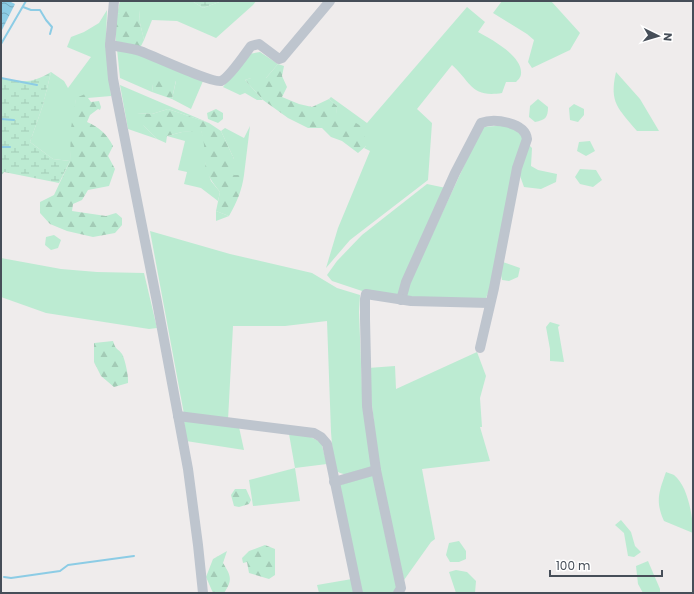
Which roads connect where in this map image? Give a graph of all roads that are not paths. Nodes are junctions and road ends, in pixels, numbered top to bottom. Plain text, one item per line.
1 (114, 1) edge
2 (330, 1) edge
3 (110, 45) junction
4 (401, 300) junction
5 (490, 303) junction
6 (480, 348) dead end
7 (178, 416) junction
8 (376, 470) junction
9 (334, 482) junction
10 (203, 593) edge
11 (358, 593) edge
12 (398, 593) edge

1 - 3 street
2 - 3 street
3 - 7 street
4 - 5 street
4 - 5 street
4 - 8 street
5 - 6 street
7 - 9 street
7 - 10 street
8 - 9 street
8 - 12 street
9 - 11 street

